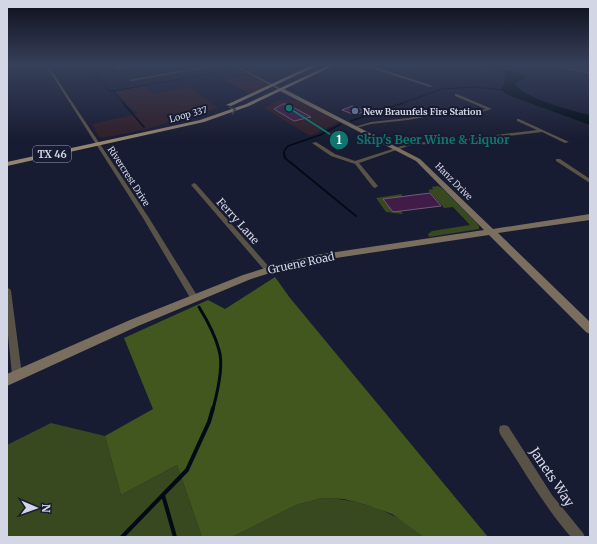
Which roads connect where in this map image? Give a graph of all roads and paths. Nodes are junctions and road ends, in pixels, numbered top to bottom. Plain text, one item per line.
1 (63, 89) edge
2 (262, 89) edge
3 (282, 89) edge
4 (290, 89) edge
5 (286, 92) junction
6 (273, 94) junction
7 (456, 95) dead end
8 (518, 120) dead end
9 (356, 127) junction
10 (155, 131) junction
11 (541, 131) junction
12 (567, 142) dead end
13 (314, 143) dead end
14 (98, 144) junction
15 (397, 148) junction
16 (558, 160) dead end
17 (356, 162) junction
18 (7, 164) edge
19 (590, 181) edge
20 (194, 185) dead end
21 (375, 186) dead end
22 (590, 217) edge
23 (491, 233) junction
24 (268, 270) junction
25 (7, 291) edge
26 (195, 299) junction
27 (590, 329) edge
28 (17, 375) junction
29 (7, 380) edge
30 (504, 430) dead end
31 (579, 537) edge

1 - 14 street, Rivercrest Drive
2 - 10 main road, Loop 337 / TX 46
3 - 5 street, Hanz Drive
4 - 5 main road, Loop 337 / TX 46
5 - 6 main road, Loop 337 / TX 46
5 - 6 main road
5 - 9 street, Hanz Drive
10 -> 6 main road, Loop 337 / TX 46
7 - 9 street
8 - 11 street
9 - 15 street, Hanz Drive
10 - 14 main road, Loop 337 / TX 46
11 - 12 street
11 - 15 street
13 - 17 street
14 - 18 main road, Loop 337 / TX 46
14 - 26 street, Rivercrest Drive
15 - 17 street
15 - 23 street, Hanz Drive
16 - 19 street
17 - 21 street
20 - 24 street, Ferry Lane
22 - 23 street, Gruene Road
23 - 24 street, Gruene Road
23 - 27 street, Hanz Drive
24 - 26 street, Gruene Road
25 - 28 street
26 - 28 street, Gruene Road
28 - 29 street, Gruene Road
30 - 31 street, Janets Way

